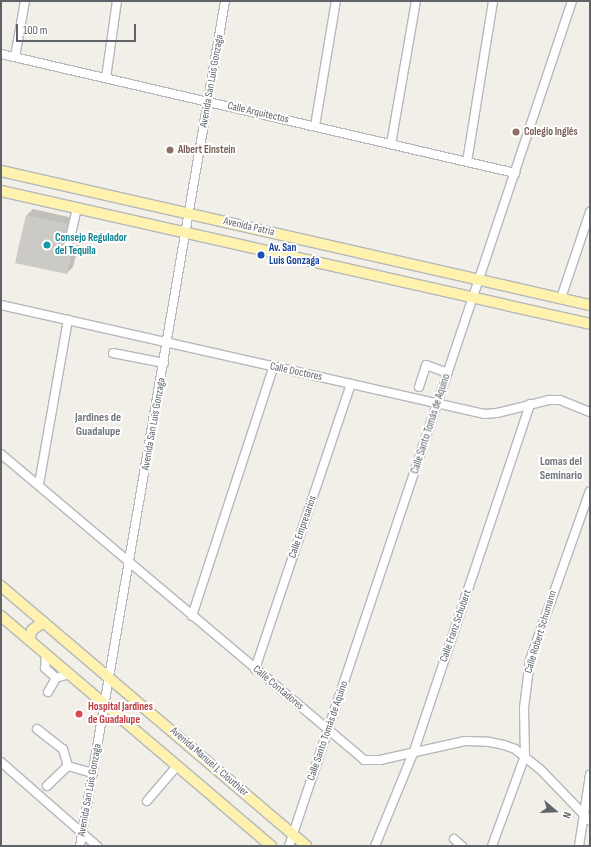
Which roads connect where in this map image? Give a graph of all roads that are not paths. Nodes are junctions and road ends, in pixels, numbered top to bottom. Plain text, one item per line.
1 (25, 1) edge
2 (117, 1) edge
3 (225, 1) edge
4 (336, 1) edge
5 (416, 1) edge
6 (494, 1) edge
7 (572, 1) edge
8 (1, 54) edge
9 (15, 57) junction
10 (106, 78) junction
11 (208, 101) junction
12 (315, 126) junction
13 (391, 144) junction
14 (467, 162) junction
15 (1, 171) edge
16 (515, 173) junction
17 (1, 190) edge
18 (77, 208) junction
19 (590, 212) edge
20 (190, 214) junction
21 (186, 232) junction
22 (68, 247) dead end
23 (479, 279) junction
24 (473, 298) junction
25 (561, 298) junction
26 (1, 304) edge
27 (590, 304) edge
28 (68, 320) junction
29 (590, 324) edge
30 (167, 343) junction
31 (113, 353) dead end
32 (164, 363) junction
33 (273, 368) junction
34 (448, 373) junction
35 (350, 384) junction
36 (419, 388) dead end
37 (438, 404) junction
38 (530, 404) junction
39 (590, 412) edge
40 (1, 454) edge
41 (39, 484) junction
42 (590, 491) edge
43 (130, 562) junction
44 (1, 586) edge
45 (1, 616) edge
46 (192, 616) junction
47 (44, 622) junction
48 (29, 640) junction
49 (46, 655) junction
50 (255, 669) junction
51 (69, 674) junction
52 (56, 678) junction
53 (111, 678) junction
54 (48, 692) dead end
55 (106, 706) junction
56 (37, 729) dead end
57 (328, 731) junction
58 (414, 751) junction
59 (525, 756) junction
60 (1, 762) edge
61 (68, 766) junction
62 (177, 766) junction
63 (93, 773) junction
64 (590, 775) edge
65 (47, 786) dead end
66 (147, 801) dead end
67 (587, 819) edge
68 (82, 834) junction
69 (293, 835) junction
70 (454, 840) dead end
71 (80, 846) edge
72 (97, 846) edge
73 (272, 846) edge
74 (289, 846) edge
75 (306, 846) edge
76 (375, 846) edge
77 (462, 846) edge
78 (492, 846) edge
79 (579, 846) edge

1 - 9 street
2 - 10 street
3 - 11 street, Avenida San Luis Gonzaga
4 - 12 street
5 - 13 street
6 - 14 street
7 - 16 street, Calle Santo Tomás de Aquino
8 - 9 street, Calle Arquitectos
9 - 10 street, Calle Arquitectos
10 - 11 street, Calle Arquitectos
11 - 12 street, Calle Arquitectos
11 - 20 street, Avenida San Luis Gonzaga
12 - 13 street, Calle Arquitectos
13 - 14 street, Calle Arquitectos
14 - 16 street, Calle Arquitectos
15 - 20 main road, Avenida Patria
16 - 23 street, Calle Santo Tomás de Aquino
17 - 18 main road, Avenida Patria
18 - 21 main road, Avenida Patria
18 - 22 street
19 - 25 street
20 - 21 street, Avenida San Luis Gonzaga
20 - 23 main road, Avenida Patria
21 - 24 main road, Avenida Patria
21 - 30 street, Avenida San Luis Gonzaga
23 - 24 street, Calle Santo Tomás de Aquino
23 - 25 main road, Avenida Patria
24 - 29 main road, Avenida Patria
24 - 34 street, Calle Santo Tomás de Aquino
25 - 27 main road, Avenida Patria
26 - 28 street, Calle Doctores
28 - 30 street, Calle Doctores
28 - 41 street
30 - 32 street, Avenida San Luis Gonzaga
30 - 33 street, Calle Doctores
31 - 32 street
32 - 43 street, Avenida San Luis Gonzaga
33 - 35 street, Calle Doctores
33 - 46 street
34 - 36 street
34 - 37 street, Calle Santo Tomás de Aquino
35 - 37 street, Calle Doctores
35 - 50 street, Calle Empresarios
37 - 38 street, Calle Doctores
37 - 57 street, Calle Santo Tomás de Aquino
38 - 39 street, Calle Doctores
38 - 58 street, Calle Franz Schubert
40 - 41 street, Calle Contadores
41 - 43 street, Calle Contadores
42 - 59 street, Calle Robert Schumann
43 - 46 street, Calle Contadores
43 - 53 street, Avenida San Luis Gonzaga
44 - 47 main road, Avenida Manuel J. Clouthier
45 - 48 main road, Avenida Manuel J. Clouthier
46 - 50 street, Calle Contadores
47 - 48 main road
47 - 53 main road, Avenida Manuel J. Clouthier
48 - 49 main road, Avenida Manuel J. Clouthier
49 - 51 main road, Avenida Manuel J. Clouthier
49 - 52 street
50 - 57 street, Calle Contadores
51 - 52 street
51 - 55 main road, Avenida Manuel J. Clouthier
52 - 54 street
53 - 55 street, Avenida San Luis Gonzaga
53 - 69 main road, Avenida Manuel J. Clouthier
55 - 62 main road, Avenida Manuel J. Clouthier
55 - 63 street, Avenida San Luis Gonzaga
56 - 61 street
57 - 58 street, Calle Contadores
57 - 69 street, Calle Santo Tomás de Aquino
58 - 59 street, Calle Contadores
58 - 76 street, Calle Franz Schubert
59 - 67 street, Calle Contadores
59 - 78 street, Calle Robert Schumann
60 - 68 street
61 - 63 street
61 - 65 street
62 - 66 street
62 - 73 main road, Avenida Manuel J. Clouthier
63 - 68 street, Avenida San Luis Gonzaga
64 - 67 street
67 - 79 street
68 - 71 street, Avenida San Luis Gonzaga
68 - 72 street
69 - 74 street, Calle Santo Tomás de Aquino
69 - 75 main road, Avenida Manuel J. Clouthier
70 - 77 street

